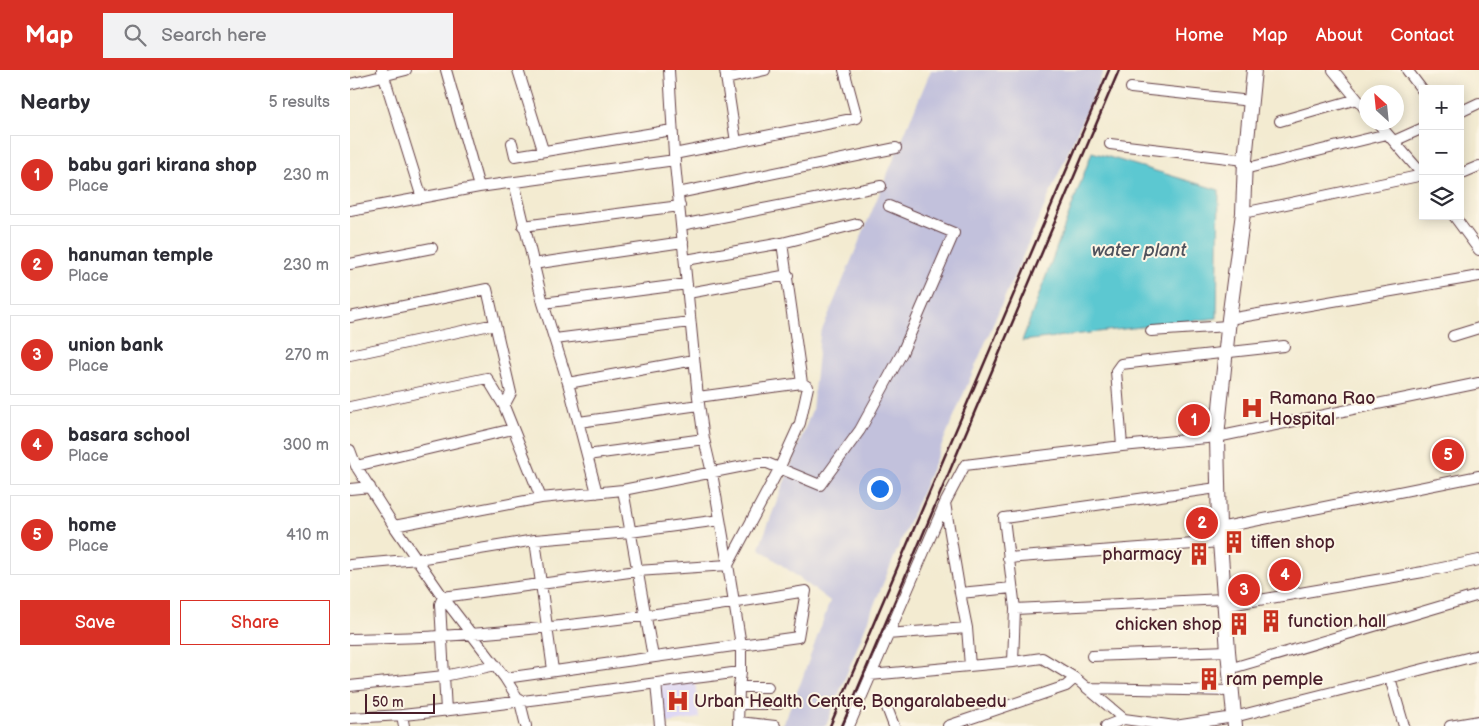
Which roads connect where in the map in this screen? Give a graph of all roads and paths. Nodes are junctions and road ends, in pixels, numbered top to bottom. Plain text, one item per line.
1 (406, 70) edge
2 (446, 70) edge
3 (518, 70) edge
4 (669, 70) edge
5 (765, 70) edge
6 (844, 70) edge
7 (1254, 70) edge
8 (1333, 70) edge
9 (1407, 70) edge
10 (382, 73) edge
11 (726, 74) edge
12 (350, 84) edge
13 (1419, 86) edge
14 (1131, 88) dead end
15 (1357, 99) junction
16 (1251, 101) junction
17 (1359, 101) edge
18 (1479, 103) edge
19 (1464, 110) edge
20 (1280, 121) dead end
21 (1419, 129) edge
22 (672, 130) junction
23 (1384, 130) edge
24 (1391, 138) junction
25 (736, 142) junction
26 (512, 143) dead end
27 (1110, 144) dead end
28 (896, 148) dead end
29 (543, 150) junction
30 (675, 157) junction
31 (1244, 165) junction
32 (1479, 166) edge
33 (1419, 170) edge
34 (1464, 172) edge
35 (1419, 176) edge
36 (514, 182) junction
37 (881, 186) dead end
38 (479, 187) junction
39 (678, 193) junction
40 (422, 198) junction
41 (680, 206) junction
42 (889, 206) dead end
43 (350, 211) edge
44 (1243, 213) junction
45 (1457, 220) edge
46 (857, 224) dead end
47 (681, 225) junction
48 (523, 226) junction
49 (683, 242) junction
50 (782, 242) junction
51 (432, 248) dead end
52 (1479, 250) edge
53 (686, 260) junction
54 (350, 264) edge
55 (533, 264) junction
56 (788, 275) junction
57 (1479, 276) edge
58 (688, 288) junction
59 (543, 303) junction
60 (350, 317) edge
61 (690, 322) junction
62 (1228, 322) junction
63 (495, 324) junction
64 (1479, 328) edge
65 (1151, 332) dead end
66 (1453, 336) dead end
67 (555, 339) junction
68 (1284, 346) dead end
69 (1225, 353) junction
70 (350, 355) edge
71 (694, 360) junction
72 (568, 383) junction
73 (802, 383) junction
74 (1479, 383) edge
75 (699, 401) junction
76 (350, 406) edge
77 (504, 406) junction
78 (579, 422) junction
79 (513, 429) junction
80 (1216, 437) junction
81 (704, 439) junction
82 (1122, 446) junction
83 (350, 450) edge
84 (587, 455) junction
85 (356, 466) junction
86 (779, 469) junction
87 (712, 473) junction
88 (1479, 476) edge
89 (370, 487) junction
90 (1217, 488) junction
91 (350, 490) edge
92 (623, 490) junction
93 (597, 492) junction
94 (541, 498) junction
95 (945, 503) junction
96 (720, 520) junction
97 (394, 526) junction
98 (630, 532) junction
99 (1219, 535) junction
100 (535, 540) junction
101 (1008, 558) junction
102 (418, 559) junction
103 (1479, 560) edge
104 (350, 565) edge
105 (728, 565) junction
106 (637, 571) junction
107 (542, 583) junction
108 (1012, 588) junction
109 (960, 593) junction
110 (1479, 595) edge
111 (443, 597) junction
112 (1224, 602) junction
113 (734, 603) junction
114 (1014, 609) junction
115 (645, 616) junction
116 (547, 627) junction
117 (967, 628) junction
118 (471, 634) junction
119 (887, 634) junction
120 (441, 636) junction
121 (350, 639) edge
122 (741, 645) junction
123 (1228, 651) junction
124 (1479, 655) edge
125 (1092, 656) dead end
126 (653, 657) junction
127 (1013, 662) junction
128 (496, 665) junction
129 (970, 666) junction
130 (1229, 669) junction
131 (553, 670) junction
132 (741, 672) junction
133 (870, 675) junction
134 (444, 676) junction
135 (505, 678) junction
136 (1076, 678) junction
137 (1390, 678) junction
138 (656, 683) junction
139 (350, 686) edge
140 (739, 687) junction
141 (768, 687) dead end
142 (1088, 688) junction
143 (1232, 691) junction
144 (520, 702) junction
145 (739, 704) junction
146 (780, 704) dead end
147 (886, 705) dead end
148 (446, 710) junction
149 (402, 715) junction
150 (350, 718) edge
151 (1124, 719) junction
152 (1235, 721) edge
153 (1479, 721) edge
154 (738, 724) edge
155 (404, 726) edge
156 (526, 726) edge
157 (660, 726) edge
158 (775, 726) edge
159 (849, 726) edge
160 (894, 726) edge
161 (948, 726) edge
162 (1106, 726) edge
163 (1404, 726) edge
164 (1450, 726) edge

1 - 10 street
2 - 38 street
3 - 29 street
4 - 22 street
5 - 11 street
6 - 25 street
7 - 16 main road
8 - 15 street
9 - 13 street
10 - 12 street
10 - 40 street
11 - 25 street
14 - 16 street
15 - 17 street
15 - 20 street
16 - 31 main road
18 - 19 street
21 - 24 street
22 - 29 street
22 - 30 street
23 - 24 street
24 - 31 street
24 - 33 street
25 - 30 street
26 - 29 street
27 - 31 street
28 - 39 street
30 - 36 street
30 - 39 street
31 - 44 main road
32 - 34 street
35 - 44 street
36 - 38 street
36 - 48 street
37 - 47 street
38 - 40 street
39 - 41 street
40 - 43 street
41 - 47 street
41 - 48 street
42 - 86 street
44 - 62 main road
45 - 52 street
46 - 50 street
47 - 49 street
48 - 55 street
49 - 53 street
49 - 55 street
50 - 53 street
50 - 56 street
51 - 54 street
53 - 58 street
55 - 59 street
56 - 58 street
56 - 73 street
57 - 62 street
58 - 59 street
58 - 61 street
59 - 67 street
60 - 63 street
61 - 67 street
61 - 71 street
62 - 65 street
62 - 69 main road
63 - 70 street
63 - 77 street
64 - 66 street
67 - 72 street
68 - 69 street
69 - 80 main road
69 - 82 street
71 - 72 street
71 - 75 street
72 - 78 street
73 - 75 street
73 - 86 street
74 - 80 street
75 - 78 street
75 - 81 street
76 - 77 street
77 - 79 street
78 - 84 street
79 - 85 street
79 - 94 street
80 - 82 street
80 - 90 main road
81 - 84 street
81 - 87 street
82 - 95 street
83 - 85 street
84 - 93 street
85 - 89 street
86 - 87 street
86 - 105 street
87 - 92 street
87 - 96 street
88 - 99 street
89 - 91 street
89 - 97 street
90 - 99 main road
90 - 101 street
92 - 93 street
92 - 98 street
93 - 94 street
94 - 97 street
95 - 109 street
95 - 119 street
96 - 98 street
96 - 105 street
97 - 102 street
98 - 100 street
98 - 106 street
99 - 101 street
99 - 112 main road
100 - 102 street
100 - 107 street
101 - 108 street
102 - 104 street
102 - 111 street
103 - 112 street
105 - 106 street
105 - 113 street
106 - 107 street
106 - 115 street
107 - 111 street
107 - 116 street
108 - 109 street
108 - 114 street
109 - 117 street
110 - 130 street
111 - 118 street
111 - 120 street
112 - 114 street
112 - 123 main road
113 - 115 street
113 - 122 street
113 - 122 street
114 - 127 street
115 - 116 street
115 - 126 street
116 - 118 street
116 - 131 street
117 - 119 street
117 - 129 street
118 - 120 street
118 - 128 street
119 - 133 street
120 - 121 street
120 - 134 street
122 - 126 street
122 - 132 street
123 - 125 street
123 - 130 main road
124 - 137 street
126 - 131 street
127 - 129 street
127 - 136 street
128 - 134 street
128 - 135 street
129 - 133 street
130 - 143 main road
131 - 135 street
132 - 138 street
132 - 140 street
133 - 159 street
134 - 139 street
134 - 148 street
135 - 144 street
136 - 142 street
136 - 161 street
137 - 152 street
137 - 163 street
138 - 144 street
138 - 157 street
140 - 141 street
140 - 145 street
142 - 143 street
142 - 151 street
143 - 152 main road
144 - 148 street
144 - 156 street
145 - 146 street
145 - 154 street
147 - 160 street
148 - 149 street
149 - 150 street
149 - 155 street
151 - 152 street
151 - 162 street
153 - 164 street
154 - 158 street

